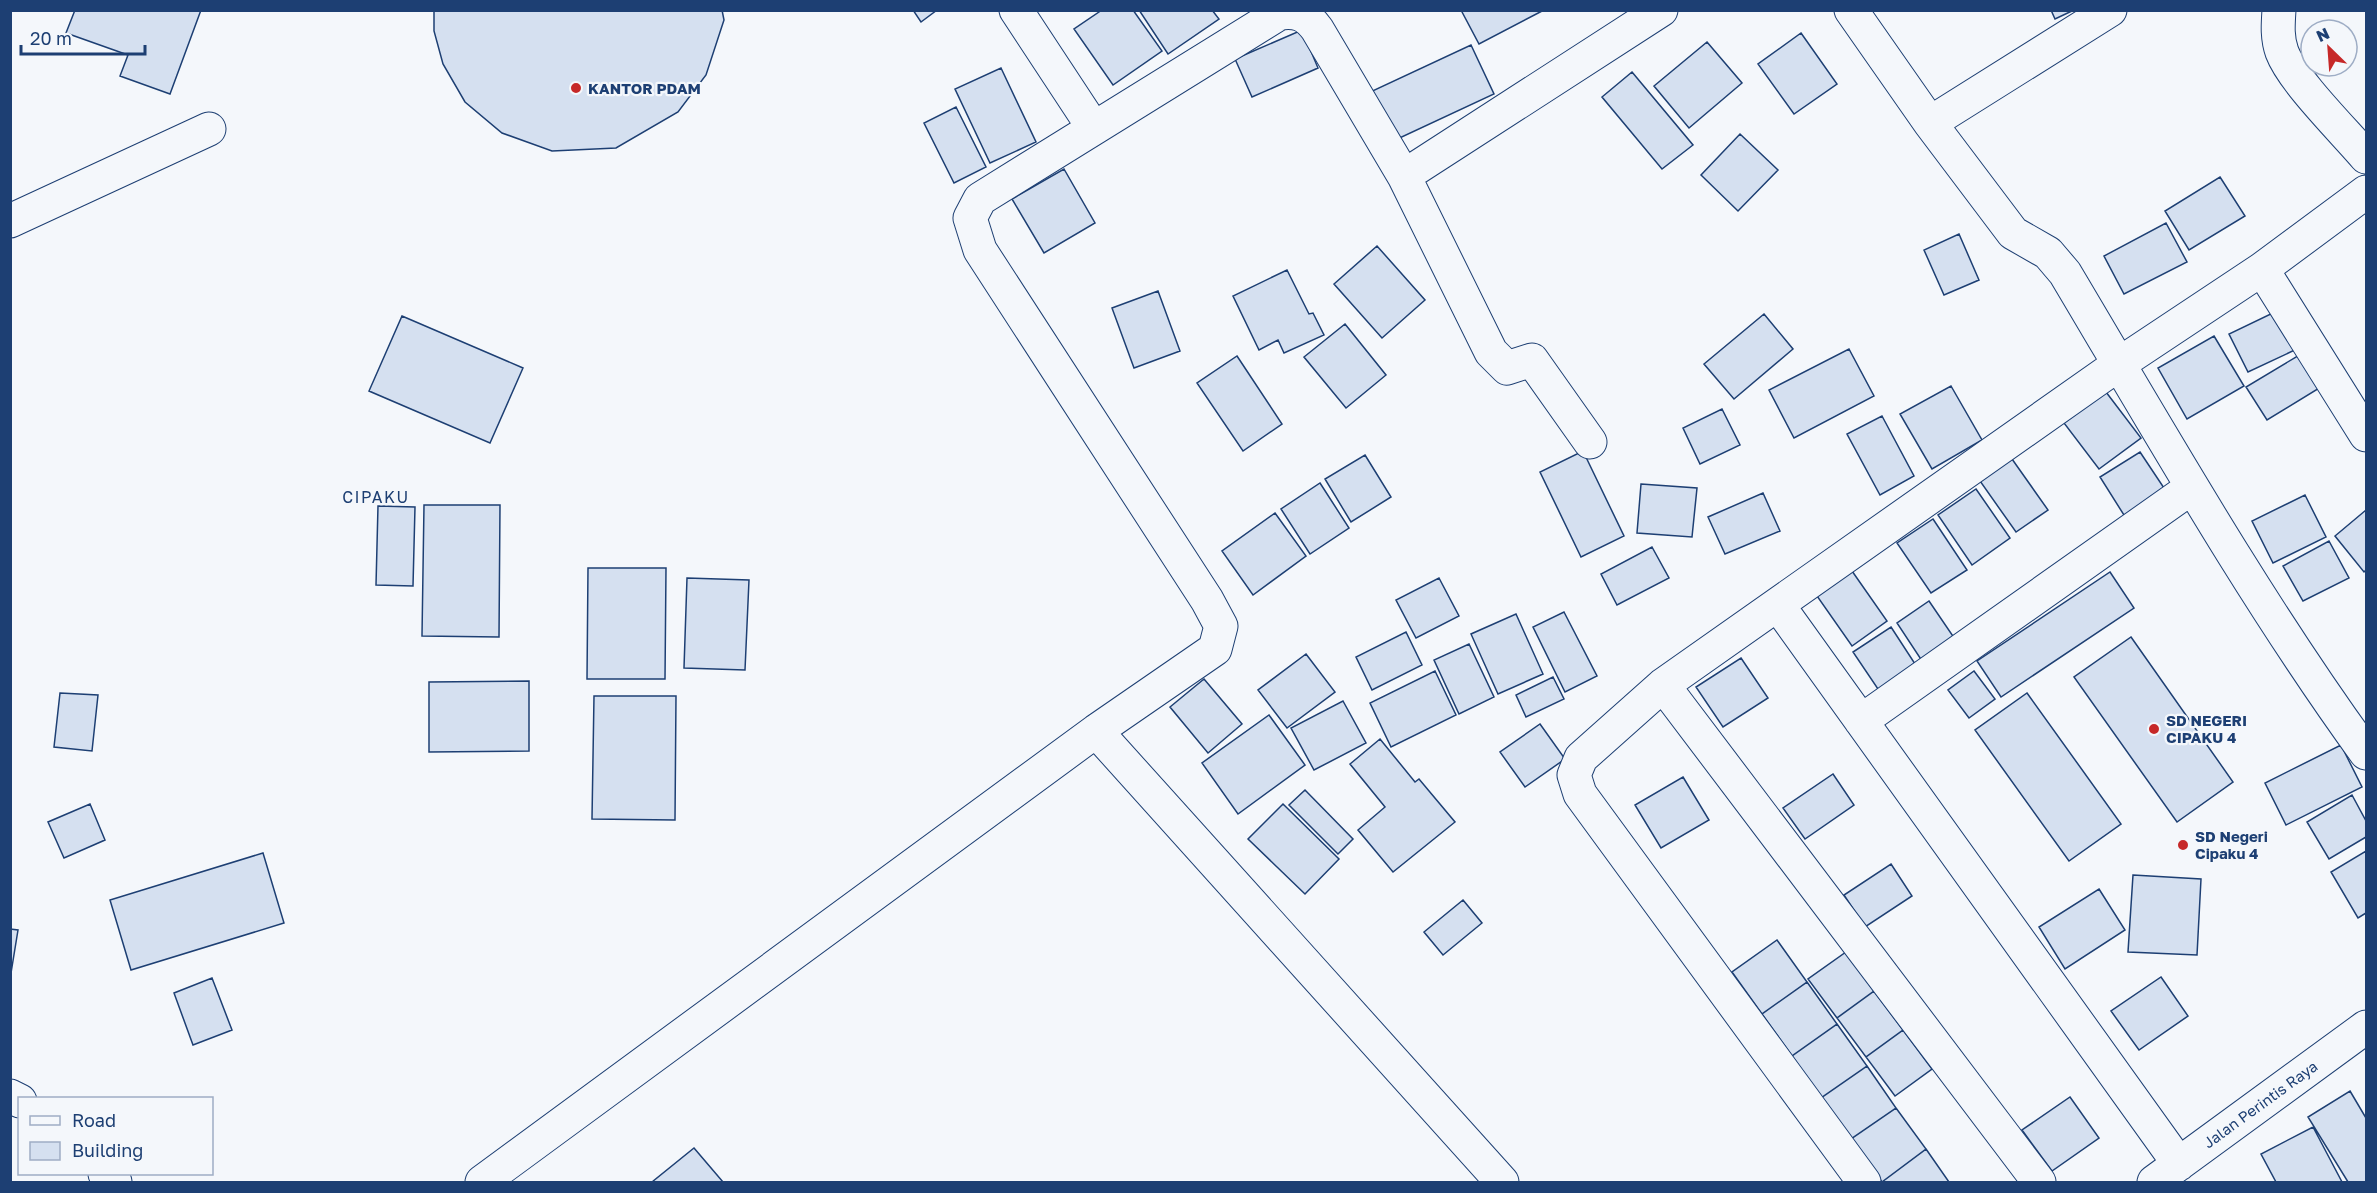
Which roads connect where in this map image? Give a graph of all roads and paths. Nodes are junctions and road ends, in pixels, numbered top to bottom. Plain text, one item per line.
1 (1016, 10) edge
2 (1661, 10) edge
3 (1851, 10) edge
4 (2110, 10) edge
5 (2279, 10) edge
6 (1293, 11) edge
7 (1930, 123) junction
8 (1093, 127) junction
9 (210, 129) dead end
10 (2367, 157) edge
11 (1404, 176) junction
12 (2367, 192) edge
13 (10, 221) edge
14 (2262, 269) junction
15 (2119, 364) junction
16 (2367, 435) edge
17 (1590, 442) dead end
18 (2191, 488) junction
19 (1778, 605) junction
20 (1663, 685) junction
21 (1861, 720) junction
22 (1096, 731) junction
23 (2367, 753) edge
24 (2367, 1027) edge
25 (2166, 1173) edge
26 (483, 1182) edge
27 (1502, 1182) edge
28 (1864, 1182) edge
29 (2039, 1182) edge

1 - 8 street
2 - 11 street
3 - 7 street
4 - 7 street
5 - 10 street
6 - 8 street
6 - 11 street
7 - 15 street
8 - 22 street
9 - 13 street
11 - 17 street
12 - 14 street
14 - 15 street
14 - 16 street
15 - 18 street
15 - 19 street
18 - 21 street
18 - 23 street
19 - 20 street
19 - 21 street
20 - 28 street
20 - 29 street
21 - 25 street
22 - 26 street
22 - 27 street
24 - 25 street, Jalan Perintis Raya

